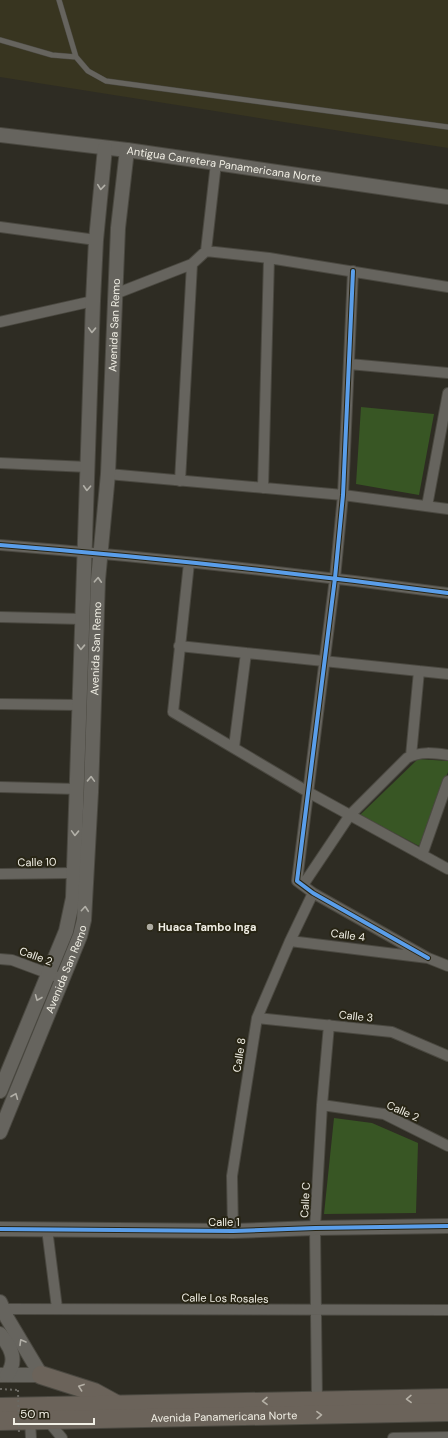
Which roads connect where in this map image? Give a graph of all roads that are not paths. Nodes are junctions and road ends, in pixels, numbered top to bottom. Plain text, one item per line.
1 (59, 0) edge
2 (0, 40) edge
3 (76, 58) junction
4 (448, 126) edge
5 (0, 135) edge
6 (105, 148) junction
7 (127, 150) junction
8 (216, 163) junction
9 (448, 197) edge
10 (0, 227) edge
11 (96, 240) junction
12 (206, 251) junction
13 (269, 258) junction
14 (192, 264) junction
15 (353, 271) junction
16 (448, 287) edge
17 (114, 294) junction
18 (93, 302) junction
19 (0, 322) edge
20 (349, 364) junction
21 (448, 373) edge
22 (448, 393) edge
23 (0, 463) edge
24 (88, 467) junction
25 (108, 474) junction
26 (180, 480) junction
27 (264, 488) junction
28 (343, 495) junction
29 (427, 506) junction
30 (448, 509) edge
31 (0, 545) edge
32 (83, 552) junction
33 (100, 553) junction
34 (189, 562) junction
35 (335, 578) junction
36 (448, 593) edge
37 (0, 617) edge
38 (82, 619) junction
39 (179, 646) junction
40 (246, 653) junction
41 (324, 661) junction
42 (419, 670) junction
43 (448, 674) edge
44 (0, 704) edge
45 (79, 705) junction
46 (234, 748) junction
47 (448, 755) edge
48 (411, 756) junction
49 (448, 781) edge
50 (0, 787) edge
51 (77, 789) junction
52 (308, 792) junction
53 (350, 815) junction
54 (422, 855) junction
55 (448, 869) edge
56 (73, 873) junction
57 (0, 874) edge
58 (303, 885) junction
59 (313, 893) junction
60 (290, 941) junction
61 (428, 958) junction
62 (0, 960) edge
63 (448, 966) edge
64 (48, 973) junction
65 (63, 979) junction
66 (257, 1018) junction
67 (329, 1025) junction
68 (448, 1056) edge
69 (0, 1091) edge
70 (322, 1105) junction
71 (0, 1132) edge
72 (448, 1146) edge
73 (448, 1226) edge
74 (315, 1228) junction
75 (0, 1229) edge
76 (47, 1229) junction
77 (234, 1231) junction
78 (1, 1305) edge
79 (57, 1308) junction
80 (315, 1310) junction
81 (448, 1310) edge
82 (0, 1334) edge
83 (4, 1375) edge
84 (41, 1375) junction
85 (448, 1398) edge
86 (317, 1401) junction
87 (116, 1404) junction
88 (0, 1407) edge
89 (448, 1412) edge
90 (48, 1420) junction
91 (0, 1422) edge
92 (30, 1429) edge
93 (448, 1437) edge
94 (62, 1438) edge
95 (393, 1438) edge

1 - 3 lane
2 - 3 lane
3 - 4 lane
5 - 6 main road, Antigua Carretera Panamericana Norte
6 - 7 main road, Antigua Carretera Panamericana Norte
6 -> 11 main road, Avenida San Remo
7 - 8 main road, Antigua Carretera Panamericana Norte
7 - 17 main road, Avenida San Remo
8 - 9 main road, Antigua Carretera Panamericana Norte
8 - 12 street
10 - 11 street
11 - 18 main road, Avenida San Remo
12 - 13 street
12 - 14 street
13 - 15 street
13 - 27 street
14 - 17 street
14 - 26 street
15 - 16 street
15 - 20 street
17 - 25 main road, Avenida San Remo
18 - 19 street
18 -> 24 main road, Avenida San Remo
20 - 21 street
20 - 28 street
22 - 29 street
23 - 24 street
24 -> 32 main road, Avenida San Remo
25 - 26 street
25 - 33 main road, Avenida San Remo
26 - 27 street
27 - 28 street
28 - 29 street
28 - 35 street
29 - 30 street
31 - 32 street
32 - 33 street
32 - 38 main road, Avenida San Remo
33 - 34 street
65 -> 33 main road, Avenida San Remo
34 - 35 street
34 - 39 street
35 - 36 street
35 - 41 street
37 - 38 street
38 -> 45 main road, Avenida San Remo
39 - 40 street
39 - 46 street
40 - 41 street
40 - 46 street
41 - 42 street
41 - 52 street
42 - 43 street
42 - 48 street
44 - 45 street
45 - 51 main road, Avenida San Remo
46 - 52 street
47 - 48 street
48 - 53 street
49 - 54 street
50 - 51 street
51 -> 56 main road, Avenida San Remo
52 - 53 street
52 - 58 street
53 - 54 street
53 - 58 street
54 - 55 street
56 - 57 street, Calle 10
56 - 64 main road, Avenida San Remo
58 - 59 street
59 - 60 street, Calle 8
59 - 61 street
60 - 61 street, Calle 4
60 - 66 street, Calle 8
61 - 63 street, Calle 4
62 - 64 street, Calle 2
64 - 65 street, Calle 2
64 -> 69 main road, Avenida San Remo
71 -> 65 main road, Avenida San Remo
66 - 67 street, Calle 3
66 - 77 street, Calle 8
67 - 68 street, Calle 3
67 - 70 street, Calle C
70 - 72 street, Calle 2
70 - 74 street, Calle C
73 - 74 main road, Calle 1
74 - 77 main road, Calle 1
74 - 80 street, Calle C
75 - 76 main road, Calle 1
76 - 77 main road, Calle 1
76 - 79 street
78 - 79 street, Calle Los Rosales
84 -> 78 main road
79 - 80 street, Calle Los Rosales
80 - 81 street, Calle Los Rosales
80 - 86 street, Calle C
82 - 83 main road
83 - 84 main road
87 -> 84 highway
85 -> 86 highway, Avenida Panamericana Norte
86 -> 87 highway, Avenida Panamericana Norte
87 - 88 highway, Avenida Panamericana Norte
90 -> 89 highway, Avenida Panamericana Norte
90 - 92 highway, Avenida Panamericana Norte
90 - 94 street
91 - 92 highway, Avenida Panamericana Norte
93 - 95 street

